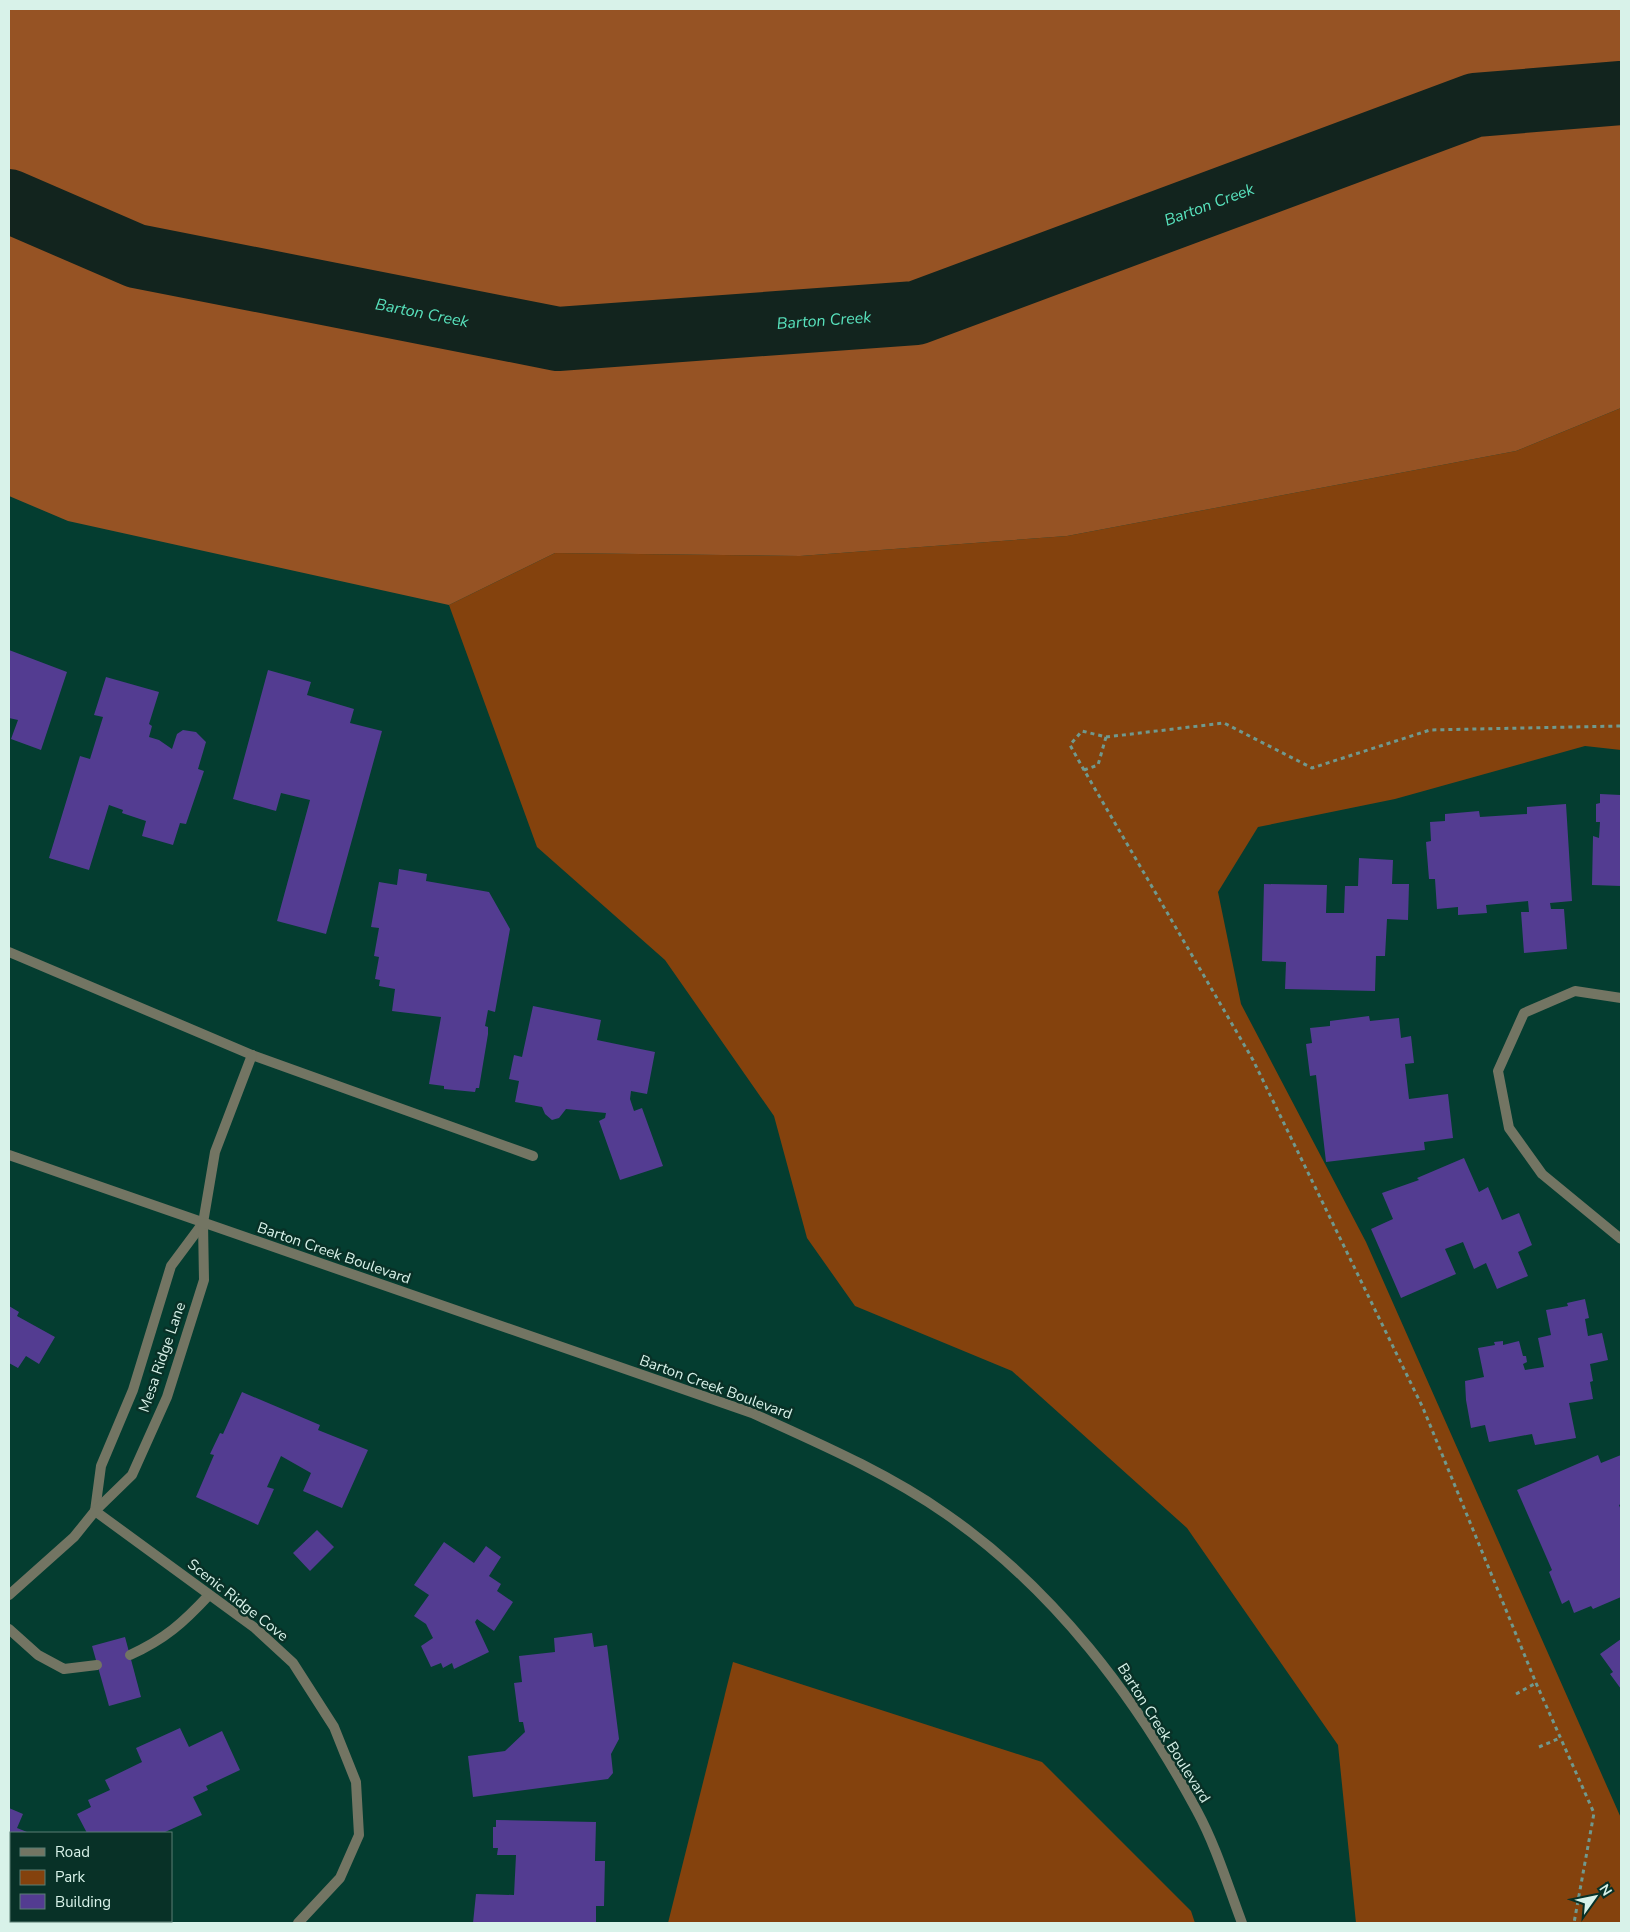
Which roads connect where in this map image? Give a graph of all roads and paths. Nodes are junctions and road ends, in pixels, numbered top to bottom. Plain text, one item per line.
1 (1621, 726) edge
2 (1106, 738) junction
3 (1084, 770) junction
4 (9, 952) edge
5 (1621, 998) edge
6 (252, 1054) junction
7 (9, 1155) edge
8 (533, 1156) dead end
9 (202, 1223) junction
10 (1621, 1239) edge
11 (95, 1511) junction
12 (9, 1594) edge
13 (210, 1595) junction
14 (9, 1630) edge
15 (130, 1655) dead end
16 (98, 1665) dead end
17 (1536, 1683) junction
18 (1516, 1694) dead end
19 (1560, 1738) junction
20 (1539, 1747) dead end
21 (298, 1923) edge
22 (1242, 1923) edge
23 (1574, 1923) edge

1 - 2 path
2 - 3 path
2 - 3 path
3 - 17 path
4 - 6 street
5 - 10 street
6 - 8 street
6 - 9 street, Mesa Ridge Lane
7 - 9 street, Barton Creek Boulevard
9 - 11 street, Mesa Ridge Lane
9 - 11 street, Mesa Ridge Lane
9 - 22 street, Barton Creek Boulevard
11 - 12 street, Mesa Ridge Lane
11 - 13 street, Scenic Ridge Cove
13 - 15 street
13 - 21 street, Scenic Ridge Cove
14 - 16 street
17 - 18 path
17 - 19 path
19 - 20 path
19 - 23 path

